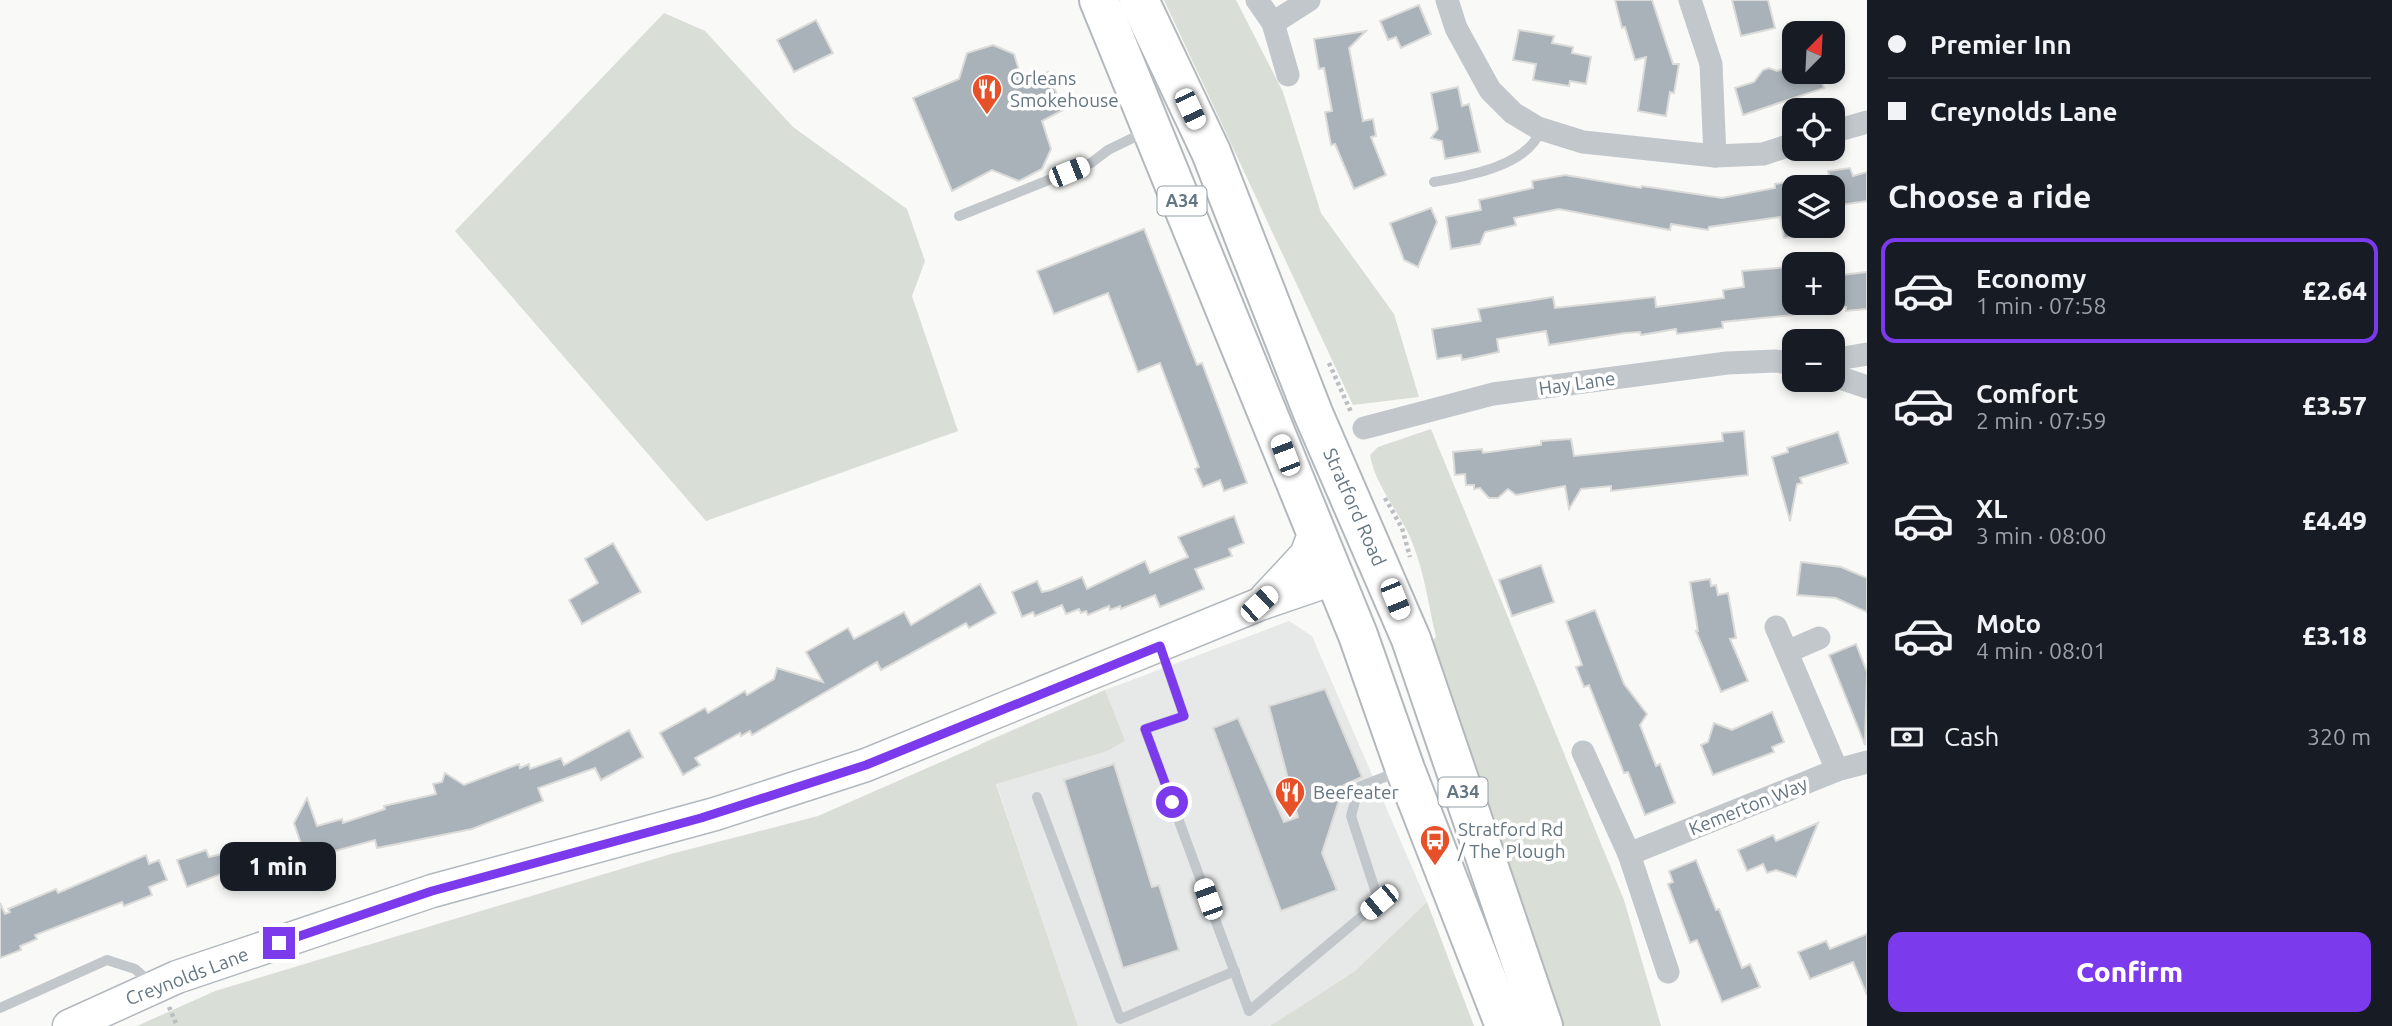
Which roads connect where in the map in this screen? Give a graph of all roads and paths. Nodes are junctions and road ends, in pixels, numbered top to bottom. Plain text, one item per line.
1 (1099, 0) edge
2 (1139, 0) edge
3 (1258, 0) edge
4 (1309, 0) edge
5 (1447, 0) edge
6 (1690, 0) edge
7 (1273, 23) junction
8 (1288, 75) dead end
9 (1867, 122) edge
10 (1152, 128) junction
11 (1845, 128) edge
12 (1541, 129) junction
13 (1782, 148) edge
14 (1715, 156) junction
15 (1434, 182) dead end
16 (959, 216) dead end
17 (1867, 354) edge
18 (1845, 358) edge
19 (1782, 362) edge
20 (1845, 379) edge
21 (1867, 387) edge
22 (1364, 428) dead end
23 (1315, 532) junction
24 (1356, 569) junction
25 (1259, 604) junction
26 (1776, 626) dead end
27 (1819, 638) dead end
28 (1160, 646) junction
29 (1787, 652) junction
30 (1583, 752) dead end
31 (1867, 762) edge
32 (1405, 769) junction
33 (1837, 770) junction
34 (1037, 797) dead end
35 (1629, 854) junction
36 (1235, 971) junction
37 (1668, 972) dead end
38 (155, 987) junction
39 (0, 1008) edge
40 (69, 1026) edge
41 (1505, 1026) edge
42 (1543, 1026) edge

1 - 10 highway, Stratford Road / A34
2 - 24 highway, A34
3 - 7 street
4 - 7 street
5 - 12 street
6 - 14 street
7 - 8 street
9 - 11 street
10 - 16 lane
10 - 23 highway, Stratford Road / A34
12 - 14 street
12 - 15 lane
13 - 14 street
17 - 18 street
19 - 22 street, Hay Lane
20 - 21 street
23 - 24 highway, Stratford Road / A34
23 - 25 street, Creynolds Lane
24 - 25 street, Creynolds Lane
24 - 32 highway, Stratford Road / A34
24 - 42 highway, Stratford Road / A34
25 - 28 street, Creynolds Lane
26 - 29 street
27 - 29 street
28 - 36 lane
28 - 38 street, Creynolds Lane
29 - 33 street
30 - 35 street
31 - 33 street, Kemerton Way
32 - 36 lane
32 - 41 highway, Stratford Road / A34
33 - 35 street, Kemerton Way
34 - 36 lane
35 - 37 street
38 - 39 lane
38 - 40 street, Creynolds Lane

